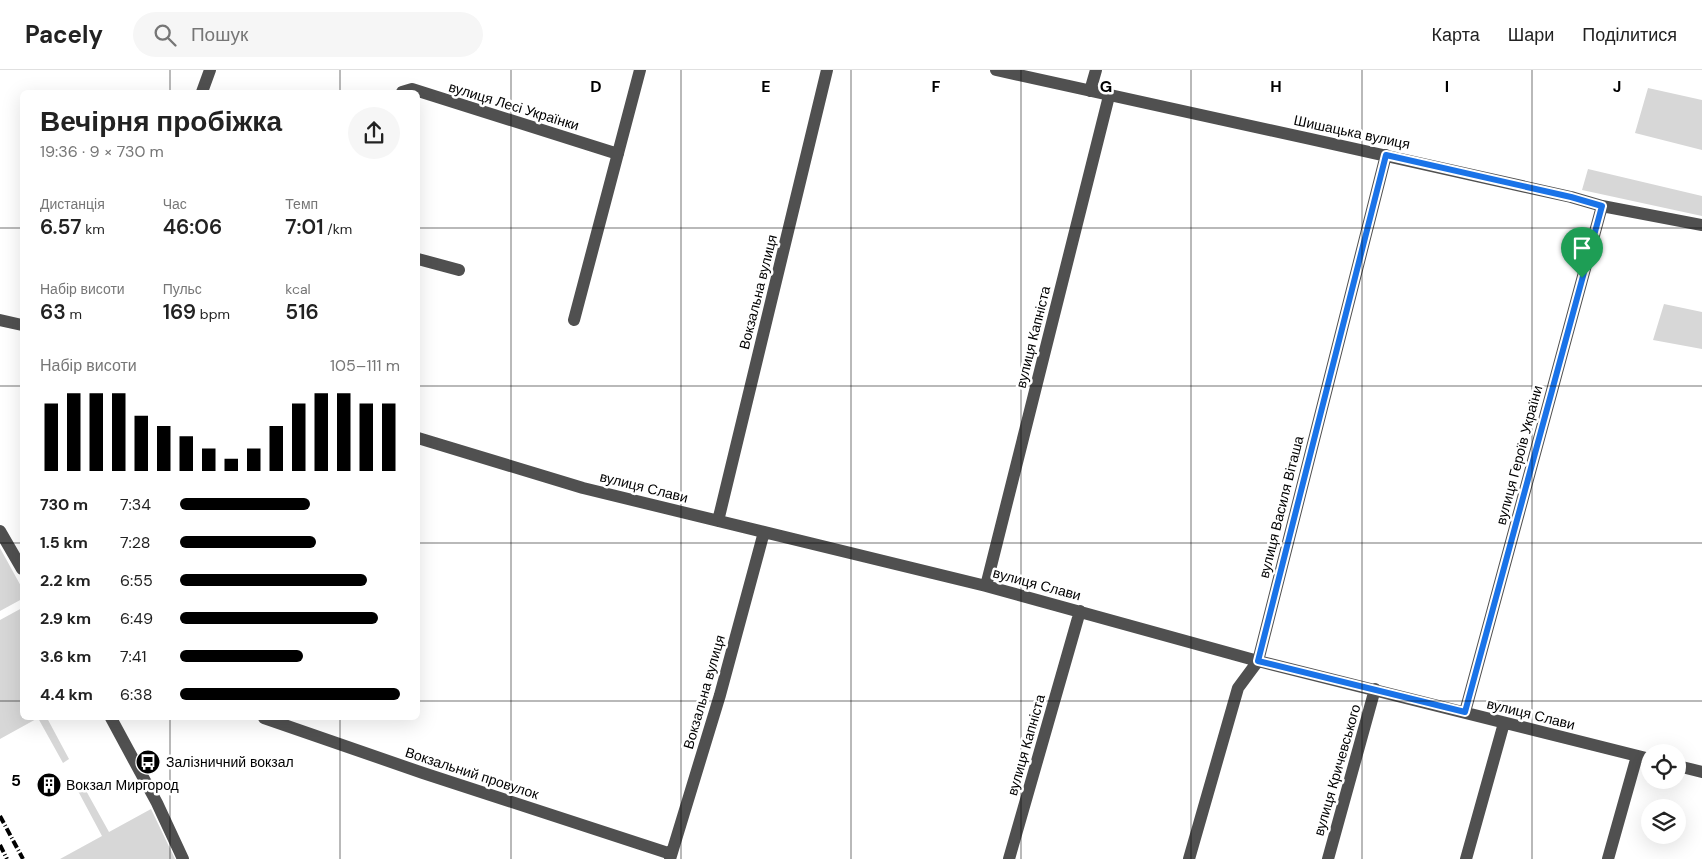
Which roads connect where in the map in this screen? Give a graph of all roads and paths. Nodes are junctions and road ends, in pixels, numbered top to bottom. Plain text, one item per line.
1 (210, 70) edge
2 (640, 70) edge
3 (828, 70) edge
4 (996, 70) edge
5 (1096, 70) edge
6 (203, 90) edge
7 (1090, 91) junction
8 (420, 92) edge
9 (1109, 96) junction
10 (618, 154) junction
11 (1386, 155) junction
12 (1602, 206) junction
13 (1702, 225) edge
14 (420, 260) edge
15 (459, 270) dead end
16 (0, 320) edge
17 (574, 320) dead end
18 (20, 325) edge
19 (420, 439) edge
20 (718, 521) junction
21 (0, 531) edge
22 (764, 532) junction
23 (20, 566) edge
24 (986, 586) junction
25 (1080, 611) junction
26 (1258, 661) junction
27 (1375, 689) junction
28 (1465, 712) junction
29 (112, 720) edge
30 (270, 720) edge
31 (1504, 723) junction
32 (1637, 756) junction
33 (1641, 757) edge
34 (1686, 768) edge
35 (1702, 772) edge
36 (671, 856) edge
37 (183, 859) edge
38 (1009, 859) edge
39 (1189, 859) edge
40 (1328, 859) edge
41 (1466, 859) edge
42 (1608, 859) edge

1 - 6 street
2 - 10 street
3 - 20 street, Вокзальна вулиця
4 - 7 street, Шишацька вулиця
5 - 7 street
7 - 9 street, Шишацька вулиця
8 - 10 street, вулиця Лесі Українки
9 - 11 street, Шишацька вулиця
9 - 24 street, вулиця Капніста
10 - 17 street
11 - 12 street, Шишацька вулиця
11 - 26 street, вулиця Василя Віташа
12 - 13 street, Шишацька вулиця
12 - 28 street, вулиця Героїв України
14 - 15 street
16 - 18 street
19 - 20 street, вулиця Слави
20 - 22 street, вулиця Слави
21 - 23 street
22 - 24 street, вулиця Слави
22 - 36 street, Вокзальна вулиця
24 - 25 street, вулиця Слави
25 - 26 street, вулиця Слави
25 - 38 street, вулиця Капніста
26 - 27 street, вулиця Слави
26 - 39 street, вулиця Василя Віташа
27 - 28 street, вулиця Слави
27 - 40 street, вулиця Кричевського
28 - 31 street, вулиця Слави
29 - 37 street
30 - 36 street, Вокзальний провулок
31 - 32 street, вулиця Слави
31 - 41 street
32 - 33 street, вулиця Слави
32 - 42 street
34 - 35 street

